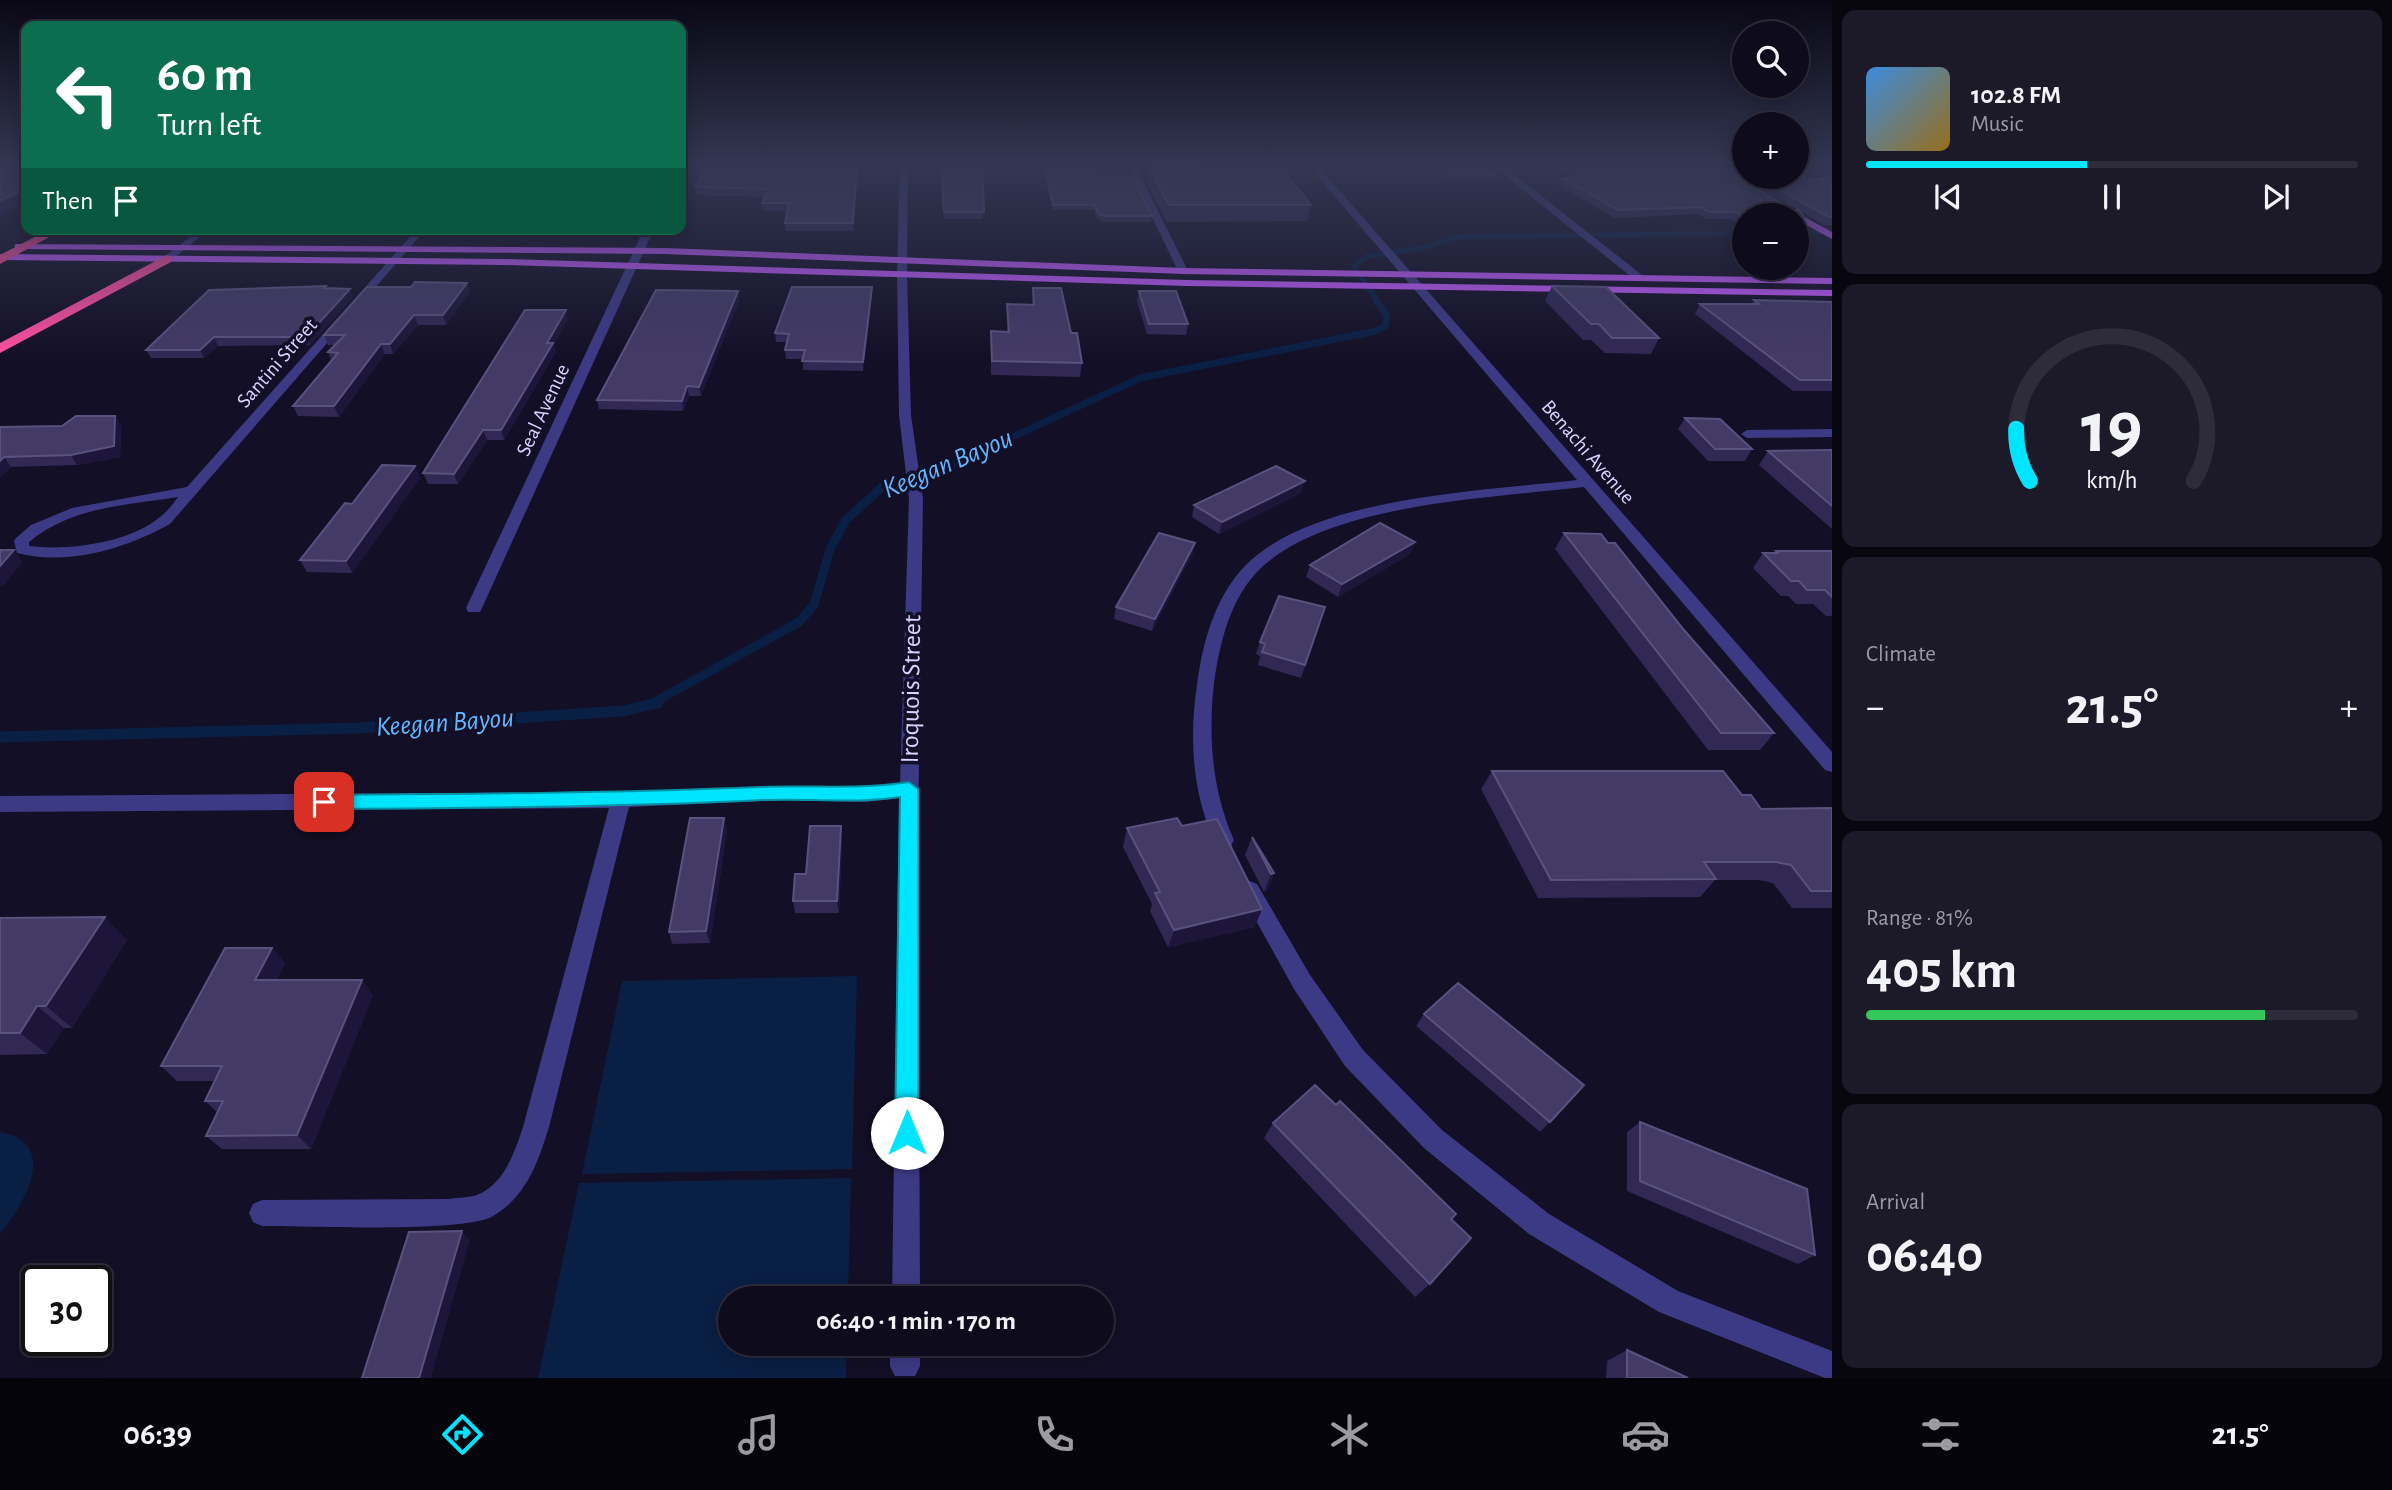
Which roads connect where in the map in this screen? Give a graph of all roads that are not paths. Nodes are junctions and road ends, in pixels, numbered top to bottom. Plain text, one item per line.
1 (903, 229) edge
2 (1162, 229) edge
3 (1367, 229) edge
4 (1580, 229) edge
5 (21, 235) edge
6 (46, 235) edge
7 (198, 235) edge
8 (417, 235) edge
9 (646, 235) edge
10 (0, 246) edge
11 (182, 247) junction
12 (405, 248) junction
13 (638, 251) junction
14 (0, 258) edge
15 (167, 259) junction
16 (394, 261) junction
17 (903, 261) junction
18 (631, 265) junction
19 (1183, 271) junction
20 (1407, 274) junction
21 (902, 276) junction
22 (1638, 277) junction
23 (1832, 281) edge
24 (1419, 287) junction
25 (1832, 293) edge
26 (0, 349) edge
27 (1832, 433) edge
28 (1746, 434) dead end
29 (1586, 483) junction
30 (190, 491) junction
31 (474, 608) dead end
32 (1832, 765) edge
33 (909, 789) junction
34 (621, 800) junction
35 (0, 804) edge
36 (262, 1213) dead end
37 (906, 1286) edge
38 (1832, 1366) edge

1 - 17 street, Iroquois Street
2 - 19 street
3 - 20 street, Benachi Avenue
4 - 22 street
5 - 10 highway
6 - 14 highway
7 - 11 street
8 - 12 street, Santini Street
9 - 13 street, Seal Avenue
10 - 11 main road
11 - 12 main road
11 - 15 street
12 - 13 main road
12 - 16 street, Santini Street
13 - 17 main road
13 - 18 street, Seal Avenue
14 - 15 main road
15 - 16 main road
15 - 26 highway
16 - 18 main road
16 - 30 street, Santini Street
17 - 19 main road
17 - 21 street, Iroquois Street
18 - 21 main road
18 - 31 street, Seal Avenue
19 - 20 main road
20 - 22 main road
20 - 24 street, Benachi Avenue
21 - 24 main road
21 - 33 street, Iroquois Street
22 - 23 main road
24 - 25 main road
24 - 29 street, Benachi Avenue
27 - 28 street
29 - 32 street, Benachi Avenue
29 - 38 street
30 - 30 street, Santini Street
33 - 34 street
33 - 37 street, Iroquois Street
34 - 35 street
34 - 36 street

